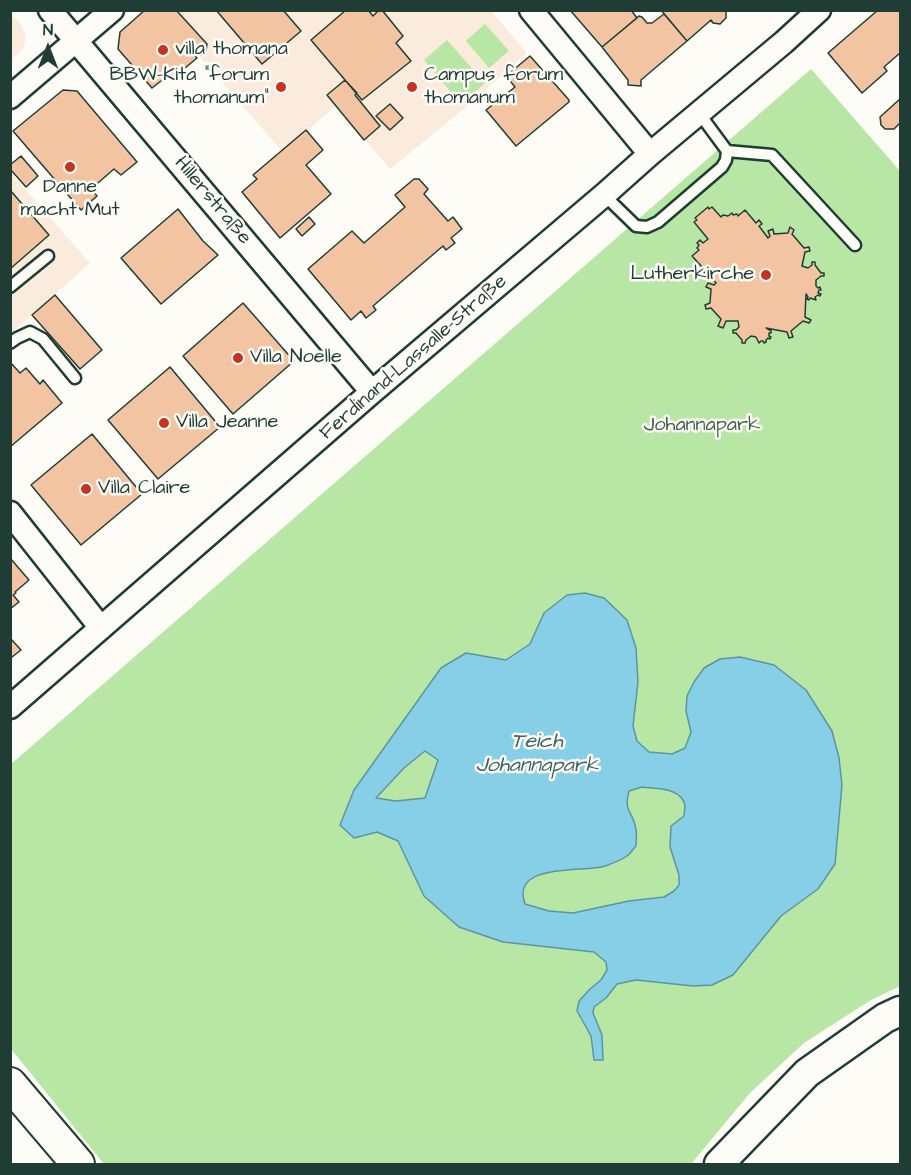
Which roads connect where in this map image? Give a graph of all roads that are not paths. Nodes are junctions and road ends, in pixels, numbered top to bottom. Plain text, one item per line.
1 (50, 10) edge
2 (112, 10) edge
3 (531, 10) edge
4 (819, 10) edge
5 (77, 41) junction
6 (10, 97) edge
7 (699, 113) junction
8 (727, 151) junction
9 (650, 154) junction
10 (604, 195) junction
11 (855, 245) dead end
12 (48, 256) dead end
13 (10, 287) edge
14 (10, 343) edge
15 (75, 378) dead end
16 (372, 392) junction
17 (10, 513) edge
18 (101, 628) junction
19 (10, 707) edge
20 (900, 1011) edge
21 (10, 1084) edge
22 (78, 1164) edge
23 (719, 1164) edge

1 - 5 street, Hillerstraße
2 - 5 street
3 - 9 street
4 - 7 street, Ferdinand-Lassalle-Straße
5 - 6 street
5 - 16 street, Hillerstraße
7 - 8 lane
7 - 9 street, Ferdinand-Lassalle-Straße
8 - 10 lane
8 - 11 lane
9 - 10 street, Ferdinand-Lassalle-Straße
10 - 16 street, Ferdinand-Lassalle-Straße
12 - 13 lane
14 - 15 lane
16 - 18 street, Ferdinand-Lassalle-Straße
17 - 18 street
18 - 19 street, Ferdinand-Lassalle-Straße
20 - 23 street
21 - 22 main road

